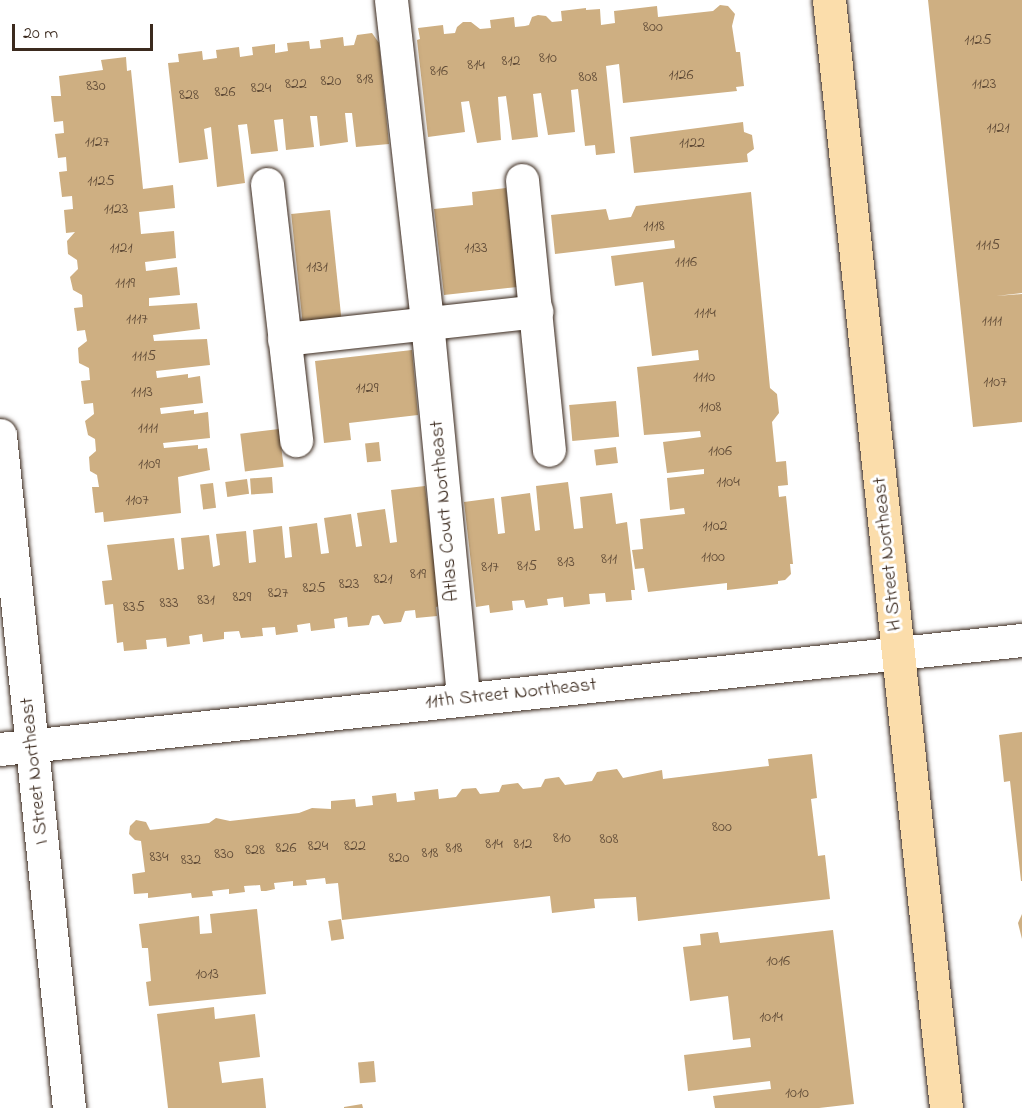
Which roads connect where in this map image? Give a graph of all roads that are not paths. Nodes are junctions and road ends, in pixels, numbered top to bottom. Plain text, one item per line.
1 (391, 0) edge
2 (829, 0) edge
3 (522, 180) dead end
4 (267, 184) dead end
5 (536, 310) junction
6 (427, 322) junction
7 (284, 339) junction
8 (0, 435) edge
9 (296, 440) dead end
10 (549, 450) dead end
11 (3, 495) edge
12 (1022, 640) edge
13 (898, 654) junction
14 (463, 699) junction
15 (32, 745) junction
16 (0, 749) edge
17 (69, 1108) edge
18 (946, 1108) edge

1 - 6 street, Atlas Court Northeast
2 - 13 main road, H Street Northeast
3 - 5 street
4 - 7 street
5 - 6 street
5 - 10 street
6 - 7 street
6 - 14 street, Atlas Court Northeast
7 - 9 street
8 - 11 street, I Street Northeast
11 - 15 street, I Street Northeast
12 - 13 street, 11th Street Northeast
13 - 14 street, 11th Street Northeast
13 - 18 main road, H Street Northeast
14 - 15 street, 11th Street Northeast
15 - 16 street, 11th Street Northeast
15 - 17 street, I Street Northeast

